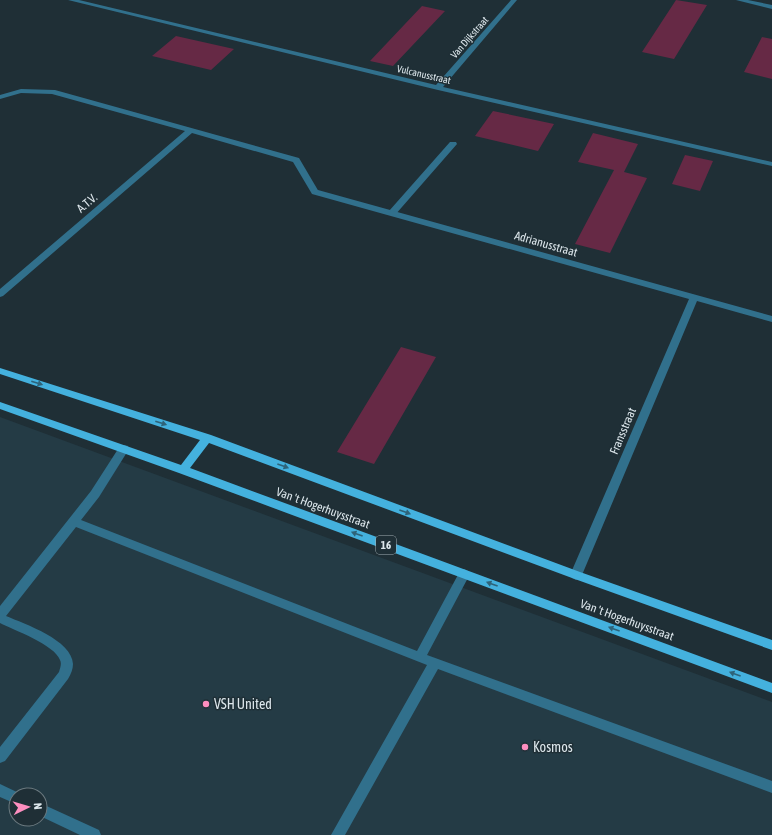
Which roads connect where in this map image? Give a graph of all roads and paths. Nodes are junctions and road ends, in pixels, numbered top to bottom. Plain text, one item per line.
1 (71, 0) edge
2 (514, 0) edge
3 (739, 0) edge
4 (772, 7) edge
5 (438, 88) junction
6 (0, 97) edge
7 (190, 131) junction
8 (453, 144) dead end
9 (772, 164) edge
10 (392, 213) junction
11 (0, 294) edge
12 (694, 298) junction
13 (772, 319) edge
14 (0, 371) edge
15 (0, 405) edge
16 (207, 438) junction
17 (124, 449) junction
18 (183, 470) junction
19 (74, 522) junction
20 (464, 574) junction
21 (576, 575) junction
22 (0, 615) edge
23 (0, 618) edge
24 (772, 645) edge
25 (420, 656) junction
26 (435, 662) junction
27 (772, 688) edge
28 (0, 757) edge
29 (772, 787) edge
30 (48, 813) edge
31 (94, 835) edge
32 (338, 835) edge

1 - 5 street, Vulcanusstraat
2 - 5 street, Van Dijkstraat
3 - 4 street
5 - 9 street, Vulcanusstraat
6 - 7 street
7 - 10 street, Adrianusstraat
7 - 11 street, A.T.V.
8 - 10 street
10 - 12 street, Adrianusstraat
12 - 13 street, Adrianusstraat
12 - 21 street, Fransstraat
14 -> 16 main road, Van 't Hogerhuysstraat
15 - 17 main road, Van 't Hogerhuysstraat / 16
16 - 18 main road
16 -> 21 main road, Van 't Hogerhuysstraat
17 - 18 main road, Van 't Hogerhuysstraat / 16
17 - 19 street
20 -> 18 main road, Van 't Hogerhuysstraat / 16
19 - 22 street
19 - 25 street
20 - 25 street
27 -> 20 main road, Van 't Hogerhuysstraat / 16
21 - 24 main road, Van 't Hogerhuysstraat
23 - 28 street
25 - 26 street
26 - 29 street
26 - 32 street
30 - 31 street

